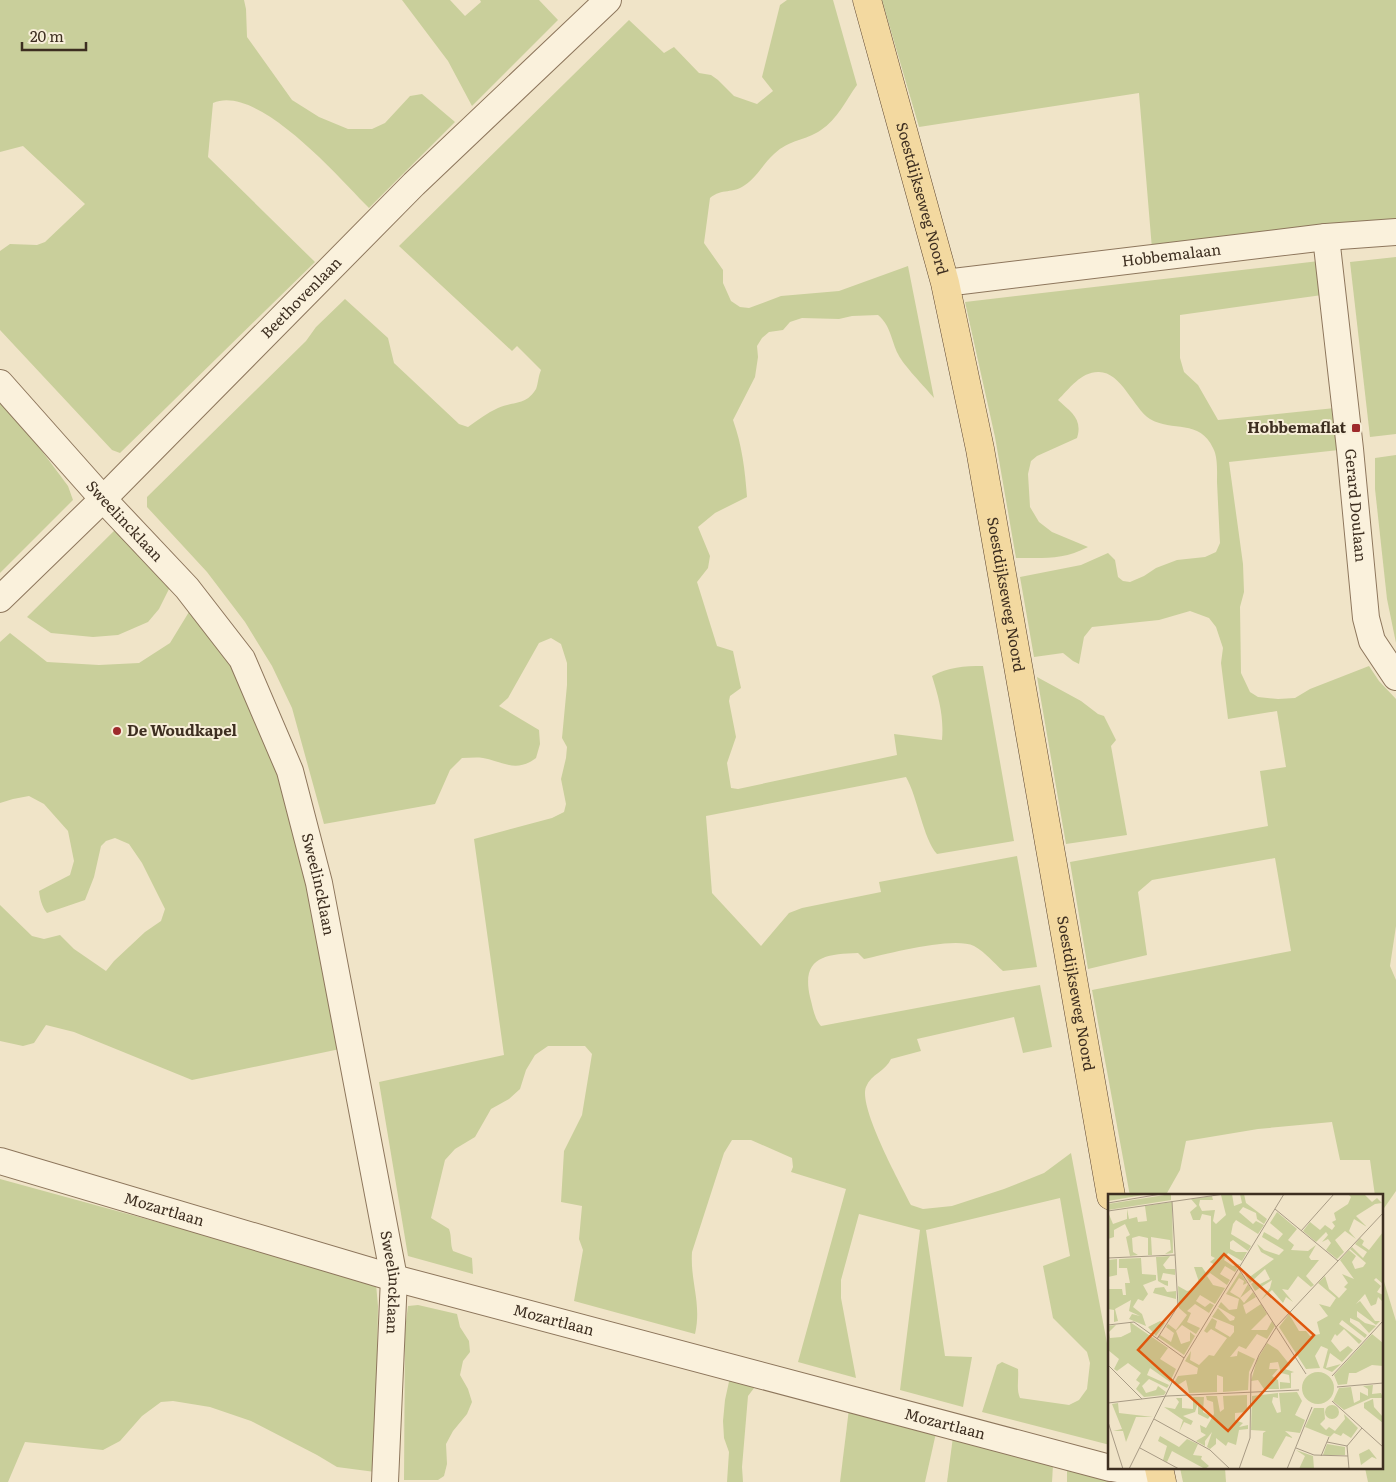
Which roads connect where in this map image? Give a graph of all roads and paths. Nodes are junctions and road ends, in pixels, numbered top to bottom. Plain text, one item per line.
1 (608, 0) edge
2 (867, 0) edge
3 (1396, 232) edge
4 (1326, 237) junction
5 (945, 283) junction
6 (0, 383) edge
7 (104, 499) junction
8 (0, 599) edge
9 (1396, 678) edge
10 (0, 1161) edge
11 (1111, 1194) edge
12 (394, 1278) junction
13 (1108, 1467) edge
14 (1123, 1470) edge
15 (1160, 1474) edge
16 (385, 1482) edge

1 - 7 street, Beethovenlaan
2 - 5 main road, Soestdijkseweg Noord
3 - 4 street, Hobbemalaan
4 - 5 street, Hobbemalaan
4 - 9 street, Gerard Doulaan
5 - 11 main road, Soestdijkseweg Noord
6 - 7 street, Sweelincklaan
7 - 8 street, Beethovenlaan
7 - 12 street, Sweelincklaan
10 - 12 street, Mozartlaan
12 - 13 street, Mozartlaan
12 - 16 street, Sweelincklaan
14 - 15 street, Mozartlaan

